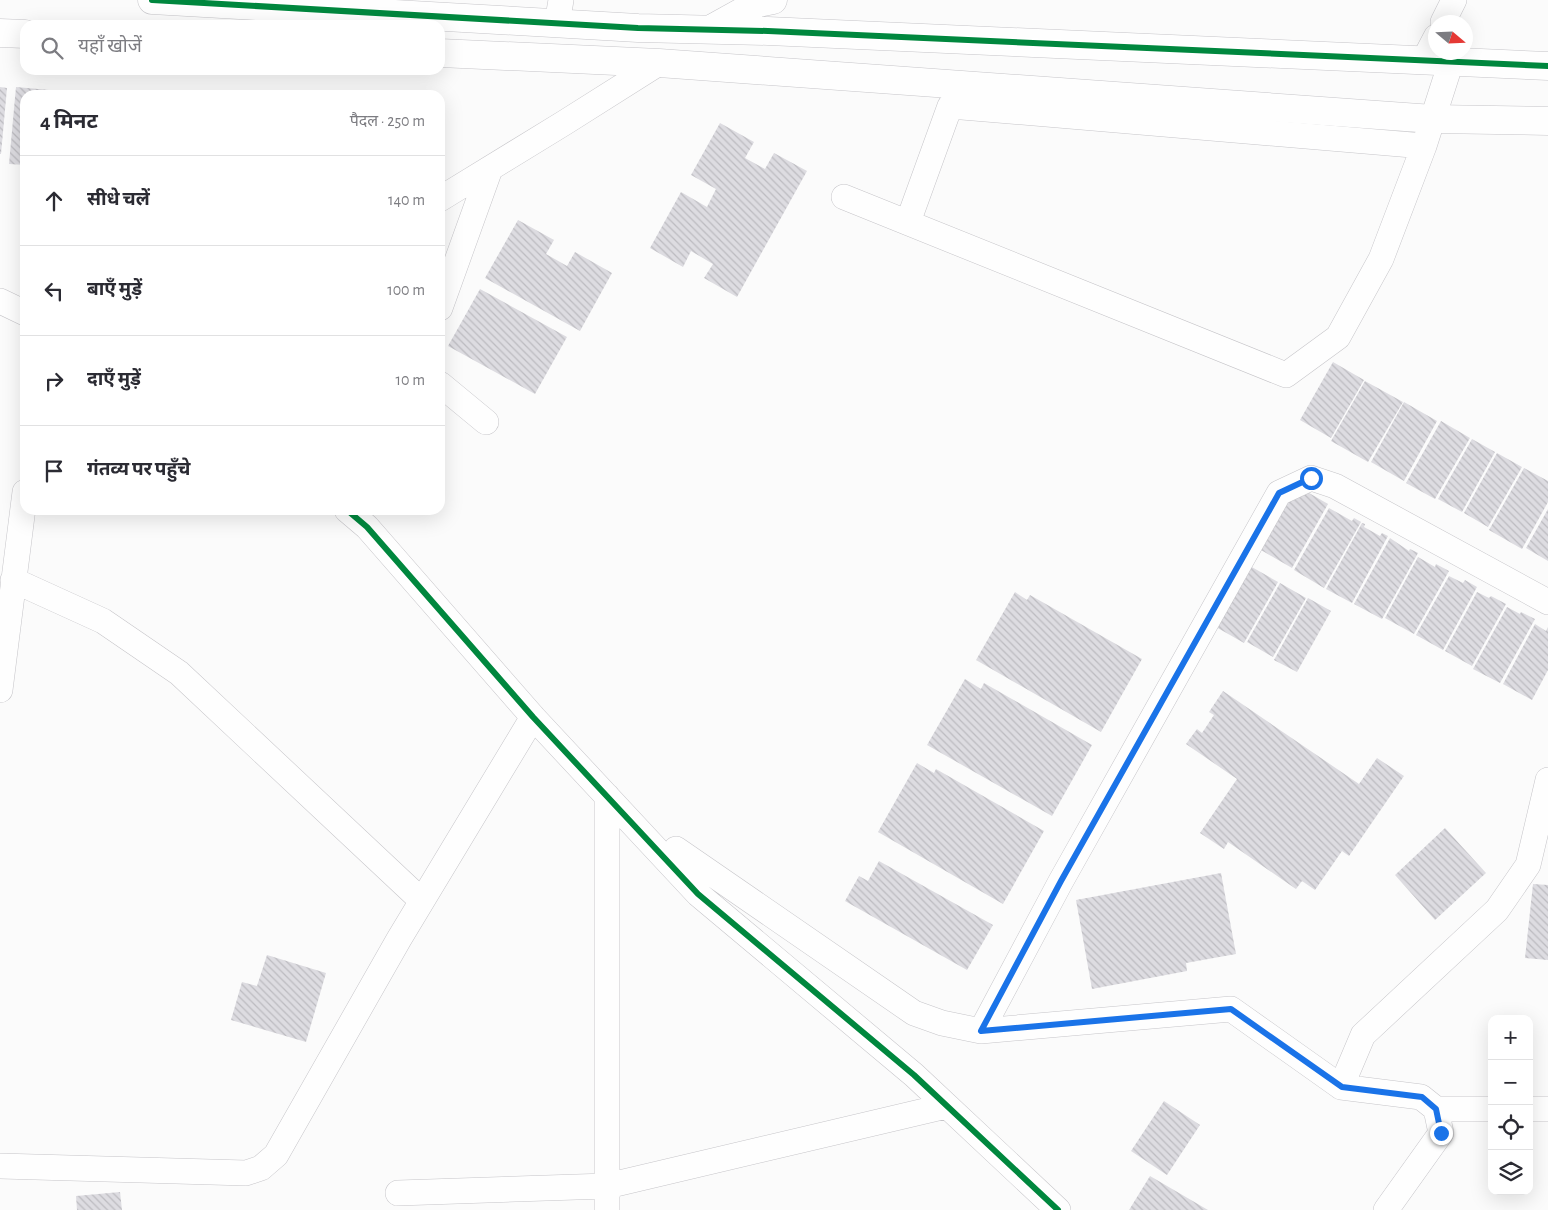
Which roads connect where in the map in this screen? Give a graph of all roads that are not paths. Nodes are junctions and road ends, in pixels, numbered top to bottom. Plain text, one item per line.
1 (152, 0) edge
2 (1454, 0) edge
3 (764, 1) edge
4 (559, 12) edge
5 (1446, 15) edge
6 (712, 29) junction
7 (0, 33) edge
8 (20, 34) edge
9 (1428, 49) edge
10 (445, 53) edge
11 (1448, 60) edge
12 (1451, 62) junction
13 (659, 63) junction
14 (1548, 66) edge
15 (1433, 119) junction
16 (1548, 121) edge
17 (1424, 146) junction
18 (490, 168) junction
19 (445, 196) edge
20 (844, 197) dead end
21 (908, 222) junction
22 (445, 294) edge
23 (0, 300) edge
24 (20, 310) edge
25 (445, 388) edge
26 (486, 422) dead end
27 (22, 515) edge
28 (353, 515) edge
29 (13, 580) junction
30 (1548, 602) edge
31 (0, 690) edge
32 (533, 717) junction
33 (1548, 780) edge
34 (607, 796) junction
35 (676, 849) dead end
36 (1538, 865) edge
37 (422, 901) junction
38 (981, 1031) junction
39 (1342, 1087) junction
40 (946, 1106) junction
41 (1436, 1109) junction
42 (1488, 1110) edge
43 (1533, 1110) edge
44 (1548, 1110) edge
45 (0, 1166) edge
46 (398, 1193) dead end
47 (607, 1198) edge
48 (1058, 1210) edge
49 (1386, 1210) edge

1 - 4 street
2 - 5 street
3 - 6 street
4 - 6 street
6 - 9 street
6 - 13 street
7 - 8 street
10 - 13 street
11 - 12 street
12 - 14 street
12 - 15 street
13 - 15 street
13 - 18 street
15 - 16 street
15 - 17 street
17 - 21 street
17 - 21 street
18 - 19 street
18 - 22 street
20 - 21 street
23 - 24 street
25 - 26 street
27 - 29 street
28 - 32 street
29 - 31 street
29 - 37 street
30 - 38 street
32 - 34 street
32 - 37 street
33 - 36 street
34 - 40 street
34 - 47 street
35 - 38 street
36 - 39 street
37 - 45 street
38 - 39 street
39 - 41 street
40 - 47 street
40 - 48 street
41 - 42 street
41 - 49 street
43 - 44 street
46 - 47 street

